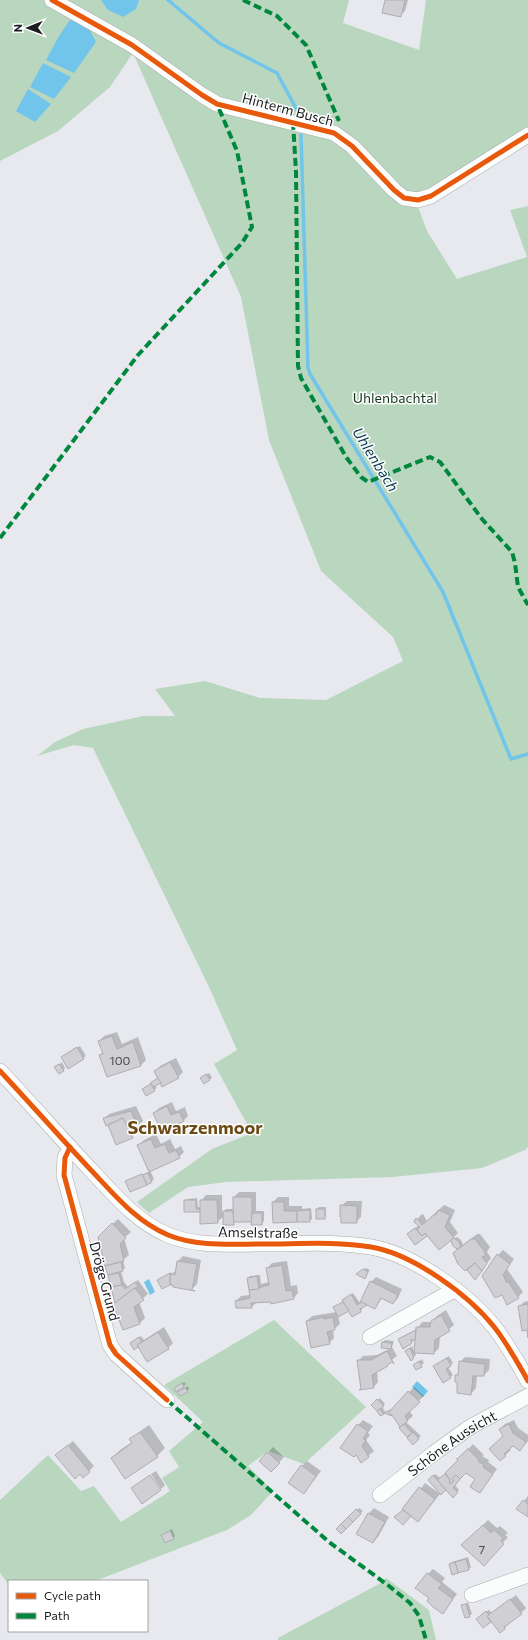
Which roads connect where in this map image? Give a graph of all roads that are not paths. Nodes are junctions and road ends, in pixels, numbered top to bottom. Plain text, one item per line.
1 (52, 0) edge
2 (528, 135) edge
3 (0, 1071) edge
4 (70, 1147) junction
5 (454, 1290) junction
6 (370, 1337) dead end
7 (528, 1382) edge
8 (528, 1396) edge
9 (167, 1400) dead end
10 (380, 1495) dead end
11 (528, 1575) edge
12 (472, 1595) dead end

1 - 2 street, Hinterm Busch
3 - 4 street, Amselstraße
4 - 5 street, Amselstraße
4 - 9 street, Dröge Grund
5 - 6 street
5 - 7 street, Amselstraße
8 - 10 street, Schöne Aussicht
11 - 12 street

